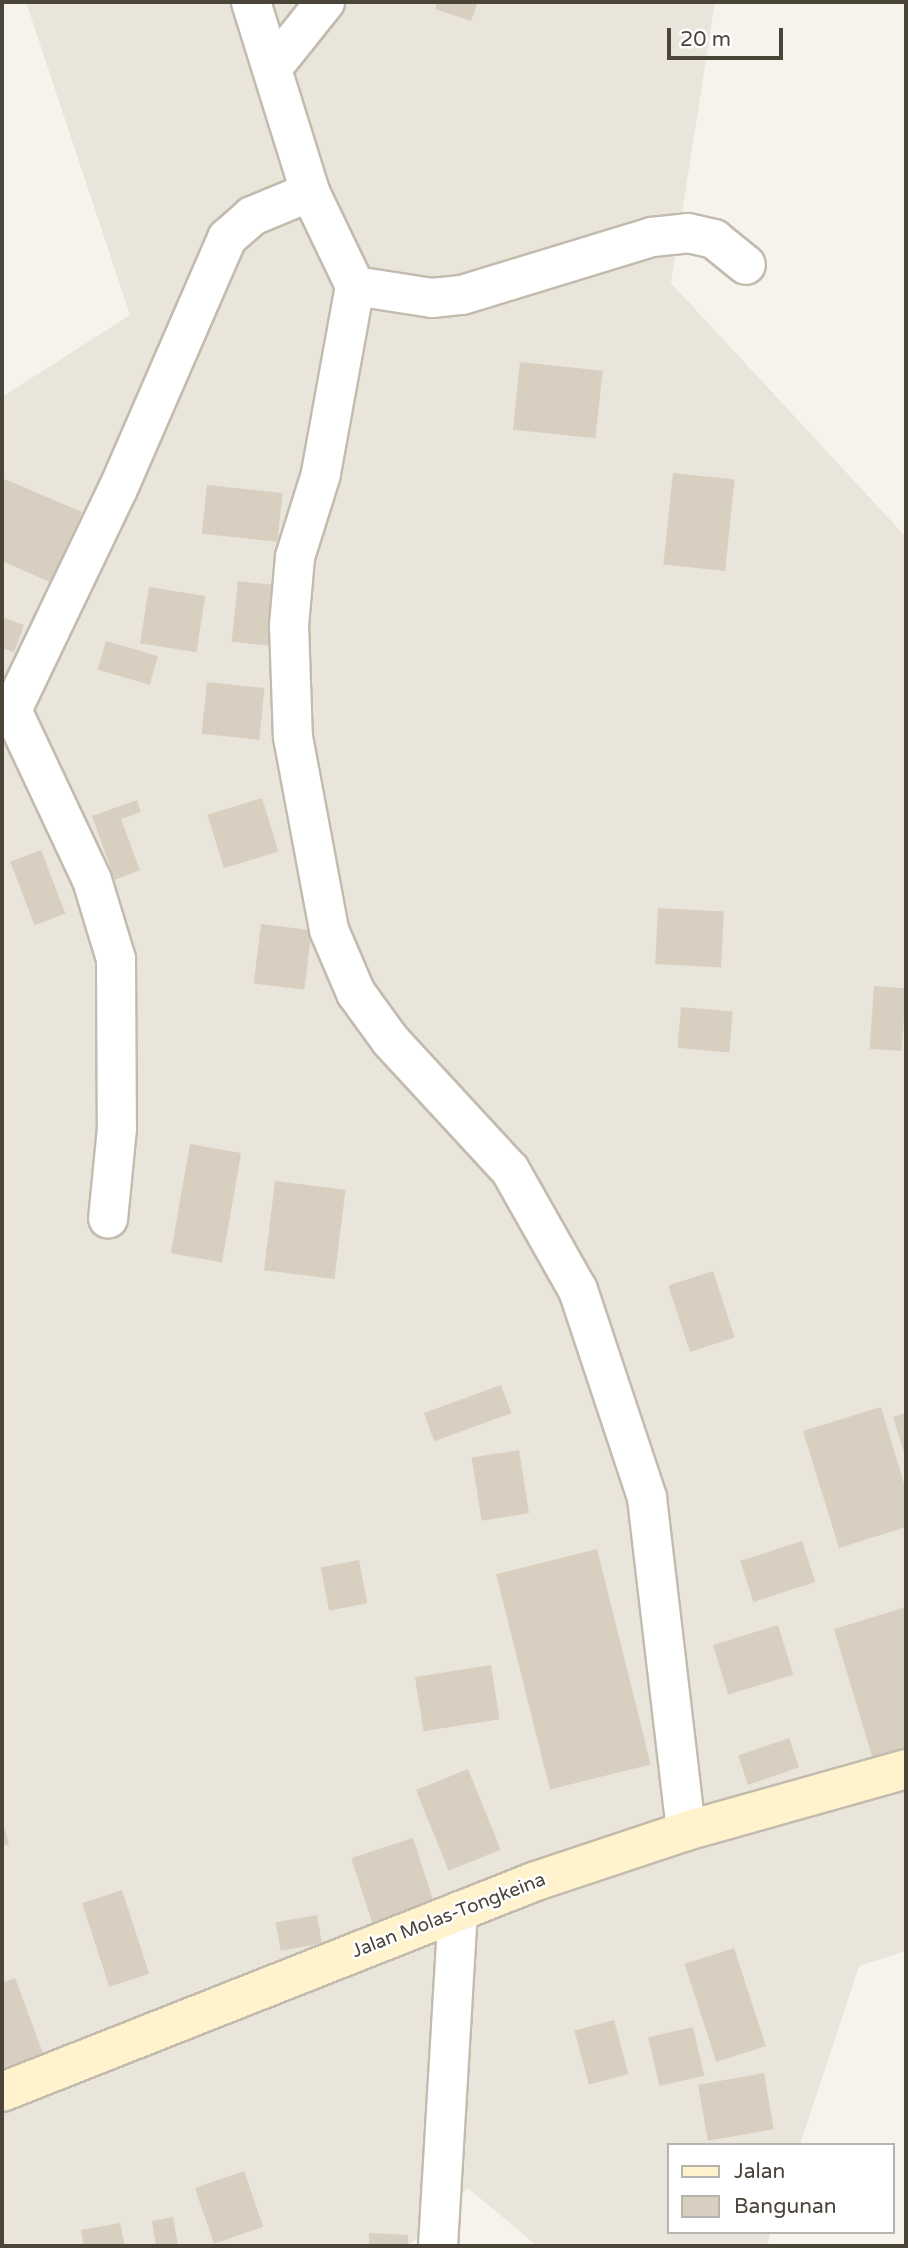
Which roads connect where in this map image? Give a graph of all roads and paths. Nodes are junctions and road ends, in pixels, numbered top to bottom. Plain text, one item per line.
1 (251, 2) edge
2 (325, 2) edge
3 (274, 66) junction
4 (310, 192) junction
5 (746, 265) dead end
6 (355, 286) junction
7 (7, 714) edge
8 (108, 1219) dead end
9 (906, 1769) edge
10 (686, 1831) junction
11 (458, 1912) junction
12 (2, 2092) edge
13 (438, 2246) edge

1 - 3 street
2 - 3 street
3 - 4 street
4 - 6 street
4 - 7 street
5 - 6 street
6 - 10 street
7 - 8 street
9 - 10 main road, Jalan Molas-Tongkeina
10 - 11 main road, Jalan Molas-Tongkeina
11 - 12 main road, Jalan Molas-Tongkeina
11 - 13 street

